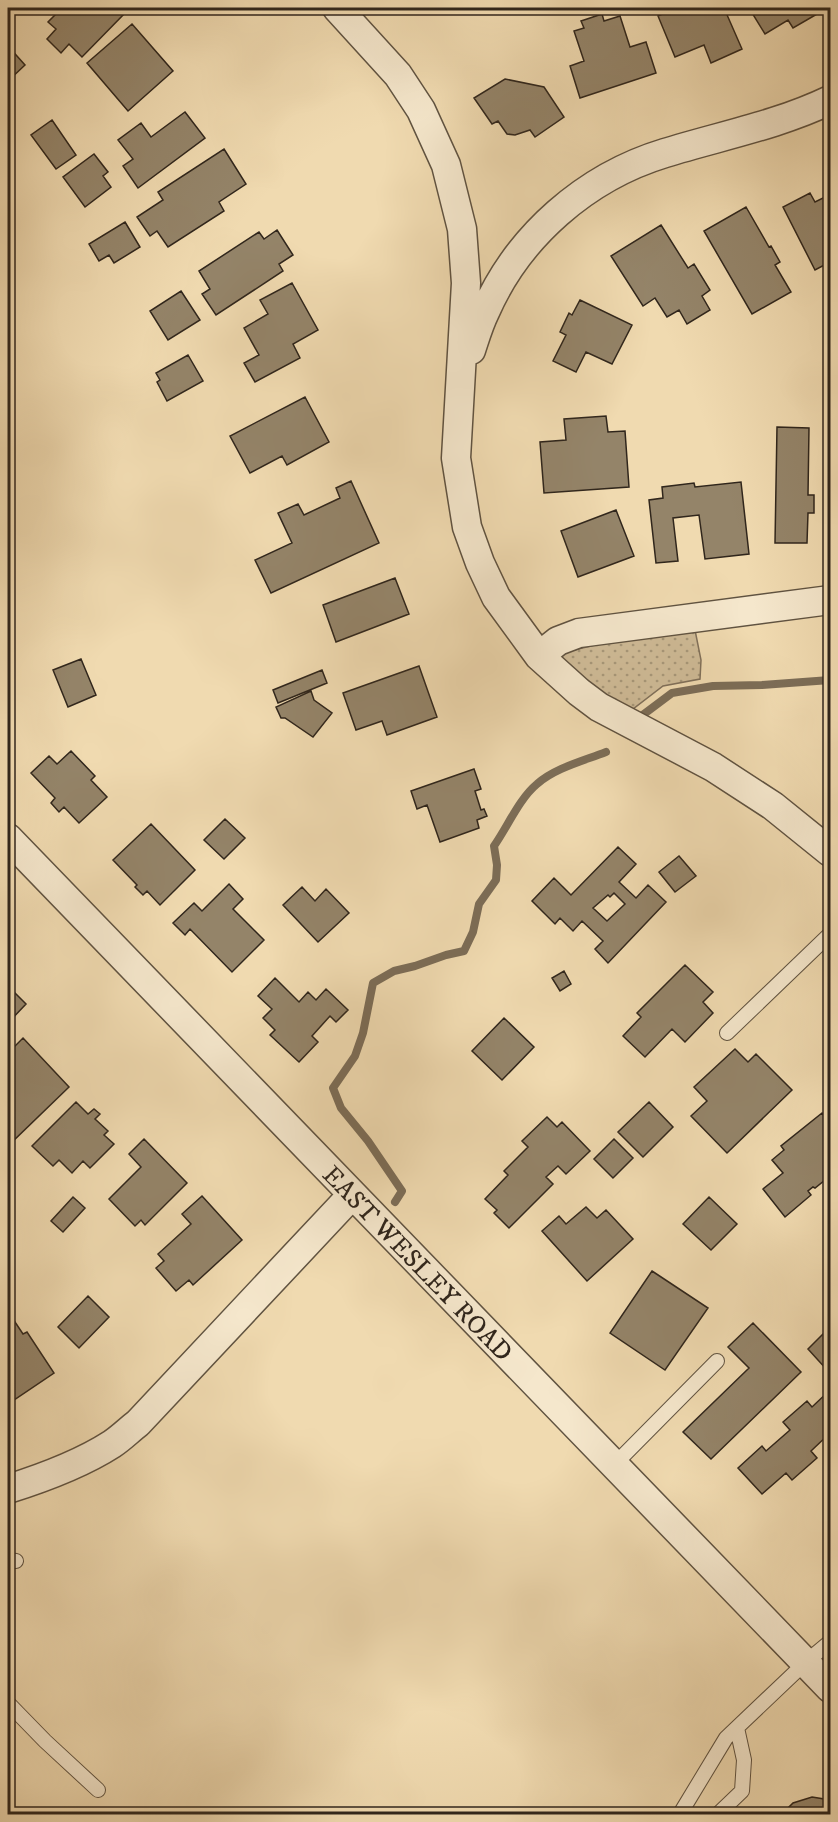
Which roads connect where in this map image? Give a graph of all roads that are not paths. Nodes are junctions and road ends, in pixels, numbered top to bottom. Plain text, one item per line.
1 (337, 8) edge
2 (831, 100) edge
3 (460, 371) junction
4 (831, 600) edge
5 (539, 656) junction
6 (8, 838) edge
7 (831, 852) edge
8 (831, 934) edge
9 (727, 1033) dead end
10 (352, 1195) junction
11 (717, 1361) dead end
12 (614, 1465) junction
13 (8, 1489) edge
14 (831, 1642) edge
15 (806, 1662) junction
16 (831, 1688) edge
17 (8, 1703) edge
18 (737, 1728) junction
19 (98, 1790) dead end
20 (680, 1815) edge
21 (718, 1815) edge

1 - 3 street
2 - 3 street
3 - 5 street
4 - 5 street
5 - 7 street
6 - 10 street, EAST WESLEY ROAD
8 - 9 lane
10 - 12 street, EAST WESLEY ROAD
10 - 13 street
11 - 12 lane
12 - 15 street, EAST WESLEY ROAD
14 - 15 lane
15 - 16 street, EAST WESLEY ROAD
15 - 18 lane
17 - 19 lane
18 - 20 lane
18 - 21 lane

